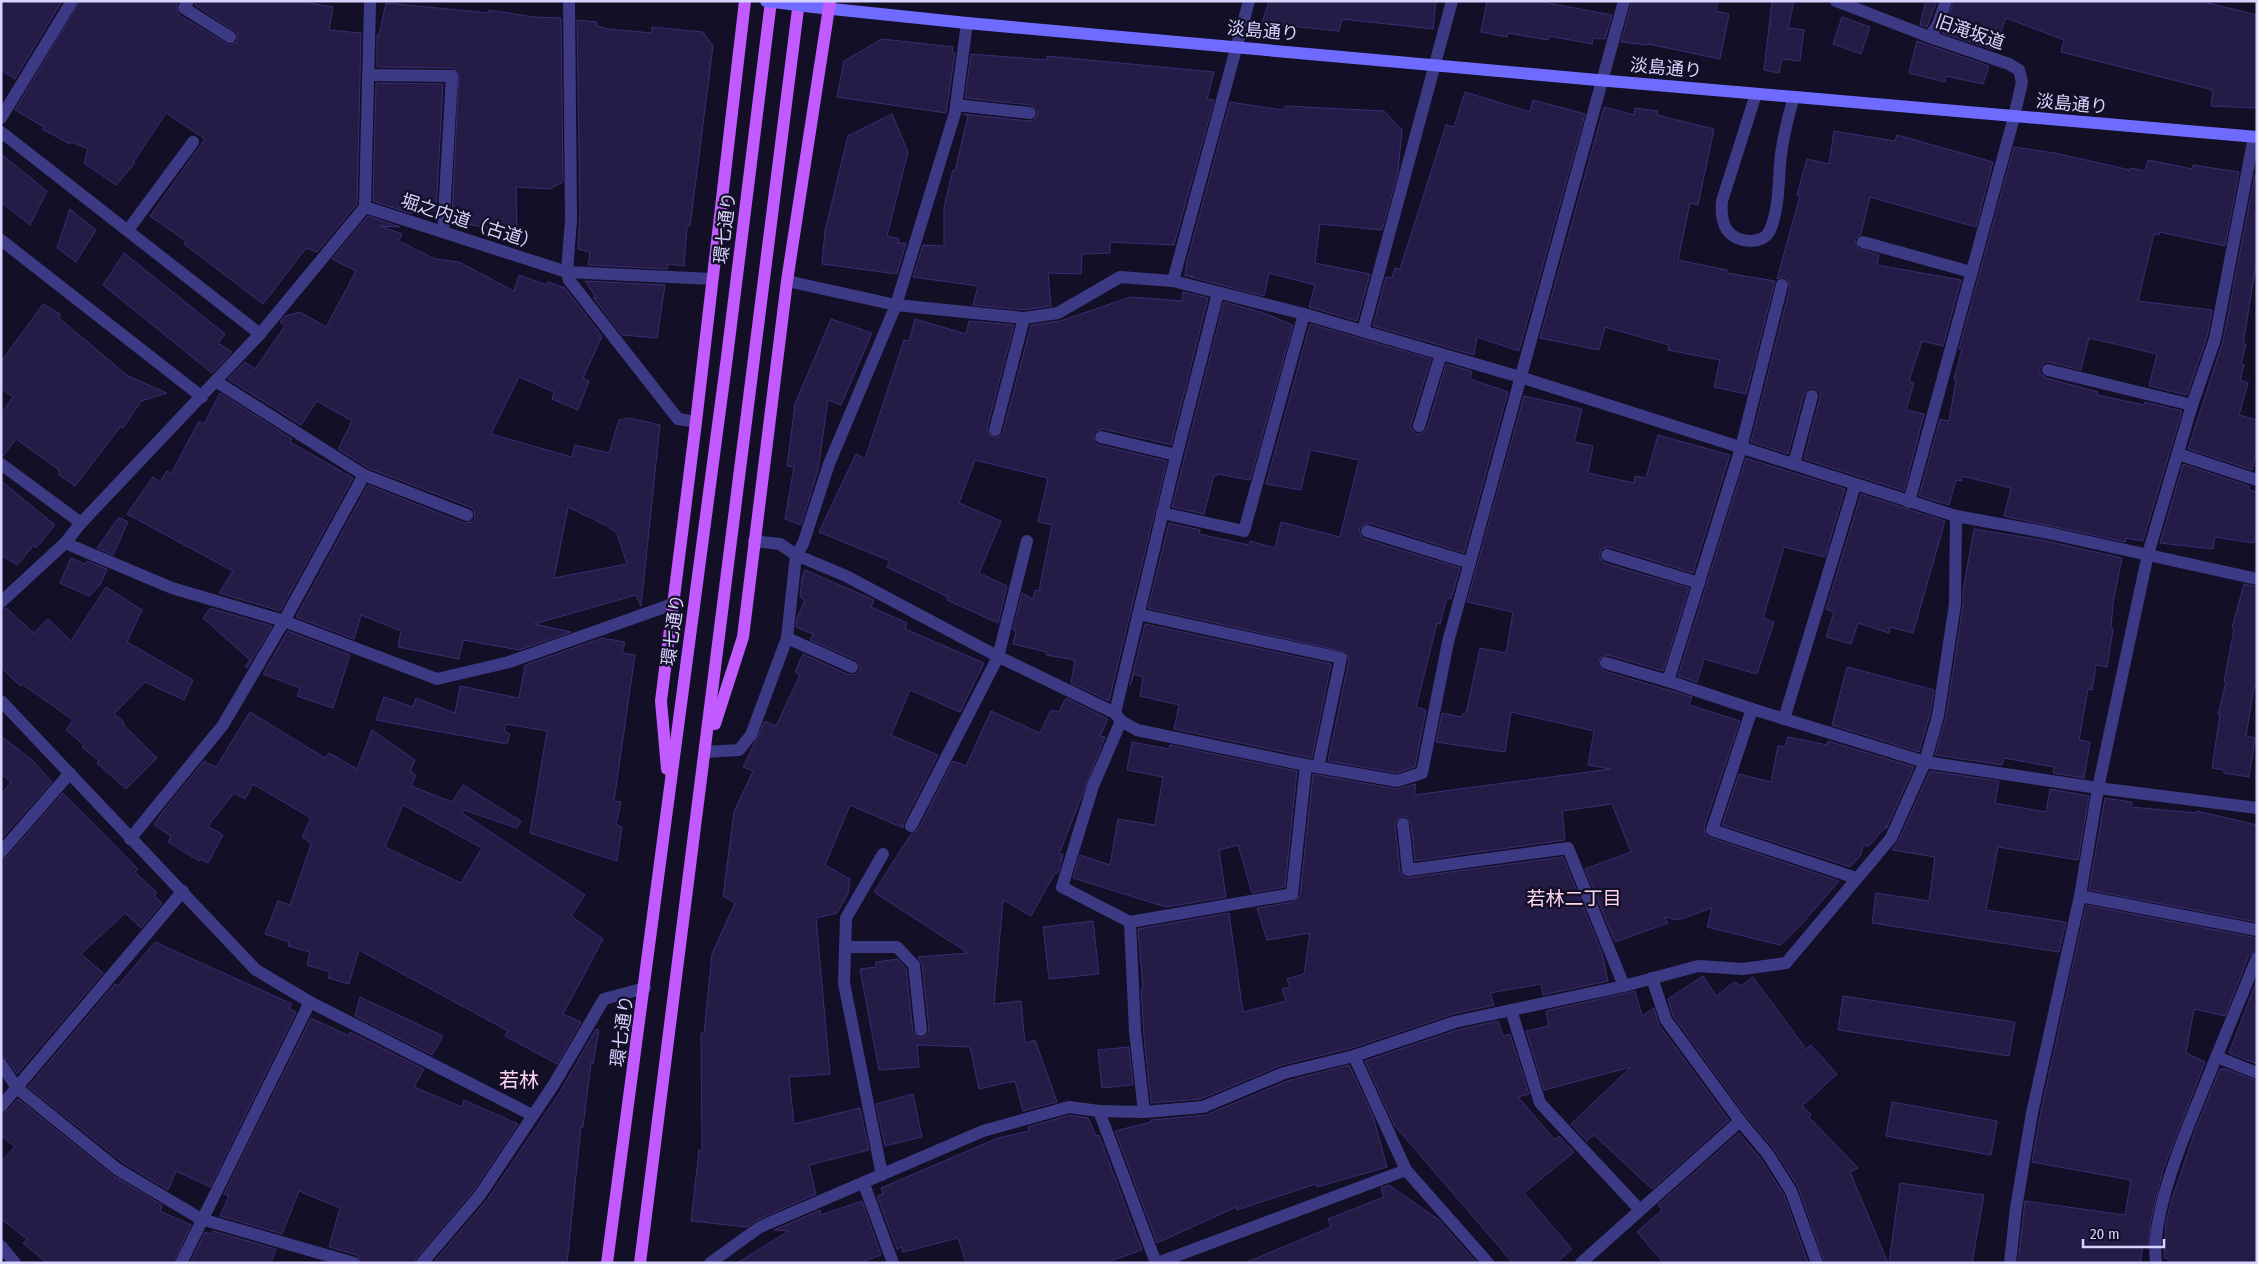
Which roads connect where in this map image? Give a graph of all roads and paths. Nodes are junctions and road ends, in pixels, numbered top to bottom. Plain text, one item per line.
1 (72, 1) edge
2 (188, 1) edge
3 (370, 1) edge
4 (569, 1) edge
5 (745, 1) edge
6 (766, 1) edge
7 (771, 1) edge
8 (799, 1) edge
9 (1249, 1) edge
10 (1452, 1) edge
11 (1624, 1) edge
12 (1836, 1) edge
13 (1946, 1) edge
14 (830, 5) edge
15 (967, 23) junction
16 (230, 37) dead end
17 (1930, 37) junction
18 (1237, 46) junction
19 (1436, 65) junction
20 (368, 75) junction
21 (1601, 80) junction
22 (1756, 94) junction
23 (1794, 97) junction
24 (956, 105) junction
25 (1030, 113) dead end
26 (2014, 117) junction
27 (1, 118) edge
28 (1, 132) edge
29 (2256, 137) edge
30 (193, 142) dead end
31 (365, 207) junction
32 (128, 230) junction
33 (443, 232) junction
34 (1, 240) edge
35 (1863, 242) dead end
36 (567, 272) junction
37 (1971, 272) junction
38 (712, 279) junction
39 (787, 281) junction
40 (1173, 281) junction
41 (1782, 285) dead end
42 (1218, 293) junction
43 (896, 305) junction
44 (1304, 314) junction
45 (1024, 318) junction
46 (1363, 331) junction
47 (260, 334) junction
48 (1441, 354) junction
49 (2048, 370) dead end
50 (1520, 377) junction
51 (217, 382) junction
52 (1812, 396) dead end
53 (202, 397) junction
54 (2192, 405) junction
55 (696, 422) junction
56 (1420, 426) dead end
57 (995, 430) dead end
58 (1101, 437) dead end
59 (1741, 448) junction
60 (2178, 454) junction
61 (1176, 455) junction
62 (1, 464) edge
63 (1794, 464) junction
64 (364, 475) junction
65 (2257, 480) edge
66 (1855, 484) junction
67 (1909, 502) junction
68 (1162, 513) junction
69 (467, 515) dead end
70 (1956, 516) junction
71 (81, 523) junction
72 (1368, 532) dead end
73 (754, 541) junction
74 (1028, 541) dead end
75 (65, 543) junction
76 (1608, 554) dead end
77 (2148, 554) junction
78 (796, 555) junction
79 (1470, 563) junction
80 (2257, 579) edge
81 (1699, 583) junction
82 (1, 602) edge
83 (674, 604) junction
84 (1138, 614) junction
85 (284, 621) junction
86 (787, 638) junction
87 (998, 657) junction
88 (1606, 663) dead end
89 (852, 667) dead end
90 (1668, 681) junction
91 (1, 701) edge
92 (1752, 709) junction
93 (1118, 717) junction
94 (1784, 719) junction
95 (706, 752) junction
96 (1925, 762) junction
97 (1312, 766) junction
98 (70, 773) junction
99 (2098, 788) junction
100 (669, 792) junction
101 (2257, 808) edge
102 (1403, 824) dead end
103 (911, 826) dead end
104 (130, 839) junction
105 (1, 852) edge
106 (883, 854) dead end
107 (1856, 878) junction
108 (183, 891) junction
109 (2080, 896) junction
110 (1130, 922) junction
111 (2257, 930) edge
112 (845, 948) junction
113 (2257, 958) edge
114 (1652, 978) junction
115 (1624, 986) junction
116 (645, 988) junction
117 (310, 1002) junction
118 (1511, 1010) junction
119 (921, 1030) dead end
120 (1354, 1056) junction
121 (2216, 1057) junction
122 (1, 1064) edge
123 (2257, 1073) edge
124 (17, 1088) junction
125 (1, 1106) edge
126 (1099, 1110) junction
127 (1144, 1112) junction
128 (532, 1115) junction
129 (1740, 1121) junction
130 (1406, 1170) junction
131 (882, 1174) junction
132 (864, 1184) junction
133 (1640, 1210) junction
134 (201, 1219) junction
135 (1, 1246) edge
136 (15, 1263) edge
137 (181, 1263) edge
138 (354, 1263) edge
139 (422, 1263) edge
140 (608, 1263) edge
141 (640, 1263) edge
142 (710, 1263) edge
143 (893, 1263) edge
144 (1157, 1263) edge
145 (1488, 1263) edge
146 (1581, 1263) edge
147 (1817, 1263) edge
148 (2010, 1263) edge
149 (2156, 1263) edge

1 - 27 street
2 - 16 street
3 - 20 street
4 - 36 street
5 - 38 main road
6 - 14 main road, 淡島通り, bridge
7 - 100 main road, 環七通り
8 - 95 main road
9 - 18 street
10 - 19 street
11 - 21 street
12 - 17 street, 旧滝坂道
13 - 17 street
14 - 15 main road, 淡島通り
14 - 39 main road
15 - 18 main road, 淡島通り
15 - 24 street
17 - 26 street, 旧滝坂道
18 - 19 main road, 淡島通り
18 - 40 street
19 - 21 main road, 淡島通り
19 - 46 street
20 - 31 street
20 - 33 street
21 - 22 main road, 淡島通り
21 - 50 street
22 - 23 main road, 淡島通り
22 - 23 street
23 - 26 main road, 淡島通り
24 - 25 street
24 - 43 street
26 - 29 main road, 淡島通り
26 - 37 street
28 - 32 street
29 - 54 street
30 - 32 street
31 - 33 street, 堀之内道（古道）
31 - 47 street
32 - 47 street
33 - 36 street, 堀之内道（古道）
34 - 53 street
35 - 37 street
36 - 38 street, 堀之内道（古道）
36 - 55 street
37 - 67 street
38 - 55 main road
39 - 43 street
39 - 73 main road
40 - 42 street
40 - 45 street
41 - 59 street
42 - 44 street
42 - 61 street
43 - 45 street
43 - 78 street
44 - 46 street
44 - 68 street
45 - 57 street
46 - 48 street
47 - 51 street
48 - 50 street
48 - 56 street
49 - 54 street
50 - 59 street
50 - 79 street
51 - 53 street
51 - 64 street
52 - 63 street
53 - 71 street
54 - 60 street
55 - 83 main road
58 - 61 street
59 - 63 street
59 - 81 street
60 - 65 street
60 - 77 street
61 - 68 street
62 - 71 street
63 - 66 street
64 - 69 street
64 - 85 street
66 - 67 street
66 - 94 street
67 - 70 street
68 - 84 street
70 - 77 street
70 - 96 street
71 - 75 street
72 - 79 street
73 - 78 street
73 - 95 main road
74 - 87 street
75 - 82 street
75 - 85 street
76 - 81 street
77 - 80 street
77 - 99 street
78 - 86 street
78 - 87 street
79 - 97 street
81 - 90 street
83 - 85 street
83 - 100 main road
84 - 93 street
84 - 97 street
85 - 104 street
86 - 89 street
86 - 95 street
87 - 93 street
87 - 103 street
88 - 90 street
90 - 92 street
91 - 98 street
92 - 94 street
92 - 107 street
93 - 97 street
93 - 110 street
94 - 96 street
95 - 141 main road
96 - 99 street
96 - 107 street
97 - 110 street
98 - 104 street
98 - 105 street
99 - 101 street
99 - 109 street
100 - 116 main road, 環七通り
102 - 115 street
104 - 108 street
106 - 112 street
107 - 114 street
108 - 117 street
108 - 124 street
109 - 111 street
109 - 148 street
110 - 127 street
112 - 119 street
112 - 131 street
113 - 121 street
114 - 115 street
114 - 129 street
115 - 118 street
116 - 128 street
116 - 140 main road, 環七通り
117 - 128 street
117 - 134 street
118 - 120 street
118 - 133 street
120 - 127 street
120 - 130 street
121 - 123 street
121 - 149 street
122 - 124 street
124 - 125 street
124 - 134 street
126 - 127 street
126 - 131 street
126 - 144 street
128 - 139 street
129 - 133 street
129 - 147 street
130 - 144 street
130 - 145 street
131 - 132 street
132 - 142 street
132 - 143 street
133 - 146 street
134 - 137 street
134 - 138 street
135 - 136 street

